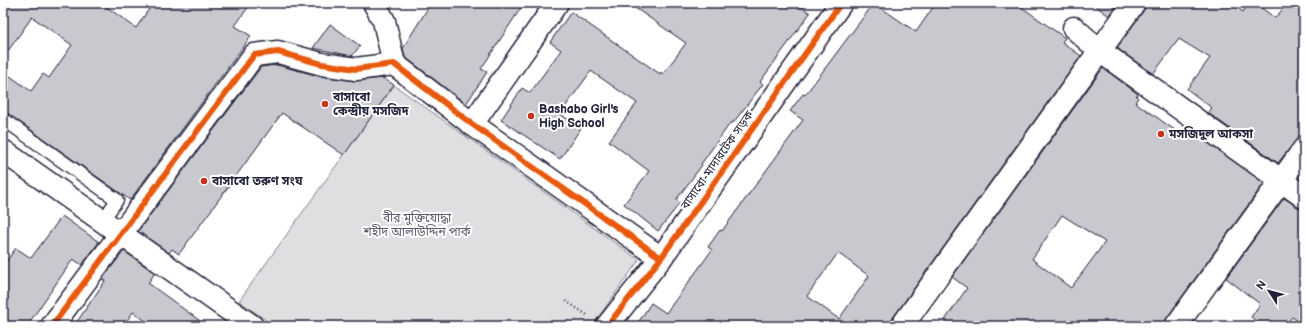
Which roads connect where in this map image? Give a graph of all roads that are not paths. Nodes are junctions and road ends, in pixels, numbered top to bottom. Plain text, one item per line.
1 (374, 3) edge
2 (557, 3) edge
3 (842, 3) edge
4 (1134, 3) edge
5 (1074, 28) dead end
6 (1100, 51) junction
7 (394, 64) junction
8 (3, 119) edge
9 (472, 124) junction
10 (1304, 149) edge
11 (3, 151) edge
12 (1282, 181) junction
13 (1304, 197) edge
14 (103, 220) junction
15 (120, 232) junction
16 (661, 258) junction
17 (598, 322) edge
18 (52, 326) edge
19 (252, 326) edge
20 (902, 326) edge
21 (1176, 326) edge

1 - 7 street
2 - 9 street
3 - 16 street, বাসাবো-মাদারটেক সড়ক
4 - 6 street
5 - 6 street
6 - 12 street
6 - 20 street
7 - 9 street
7 - 15 street
8 - 14 lane
9 - 16 street
10 - 12 street
11 - 14 street
12 - 13 street
12 - 21 street
14 - 15 street
15 - 18 street
15 - 19 street
16 - 17 street, বাসাবো-মাদারটেক সড়ক

